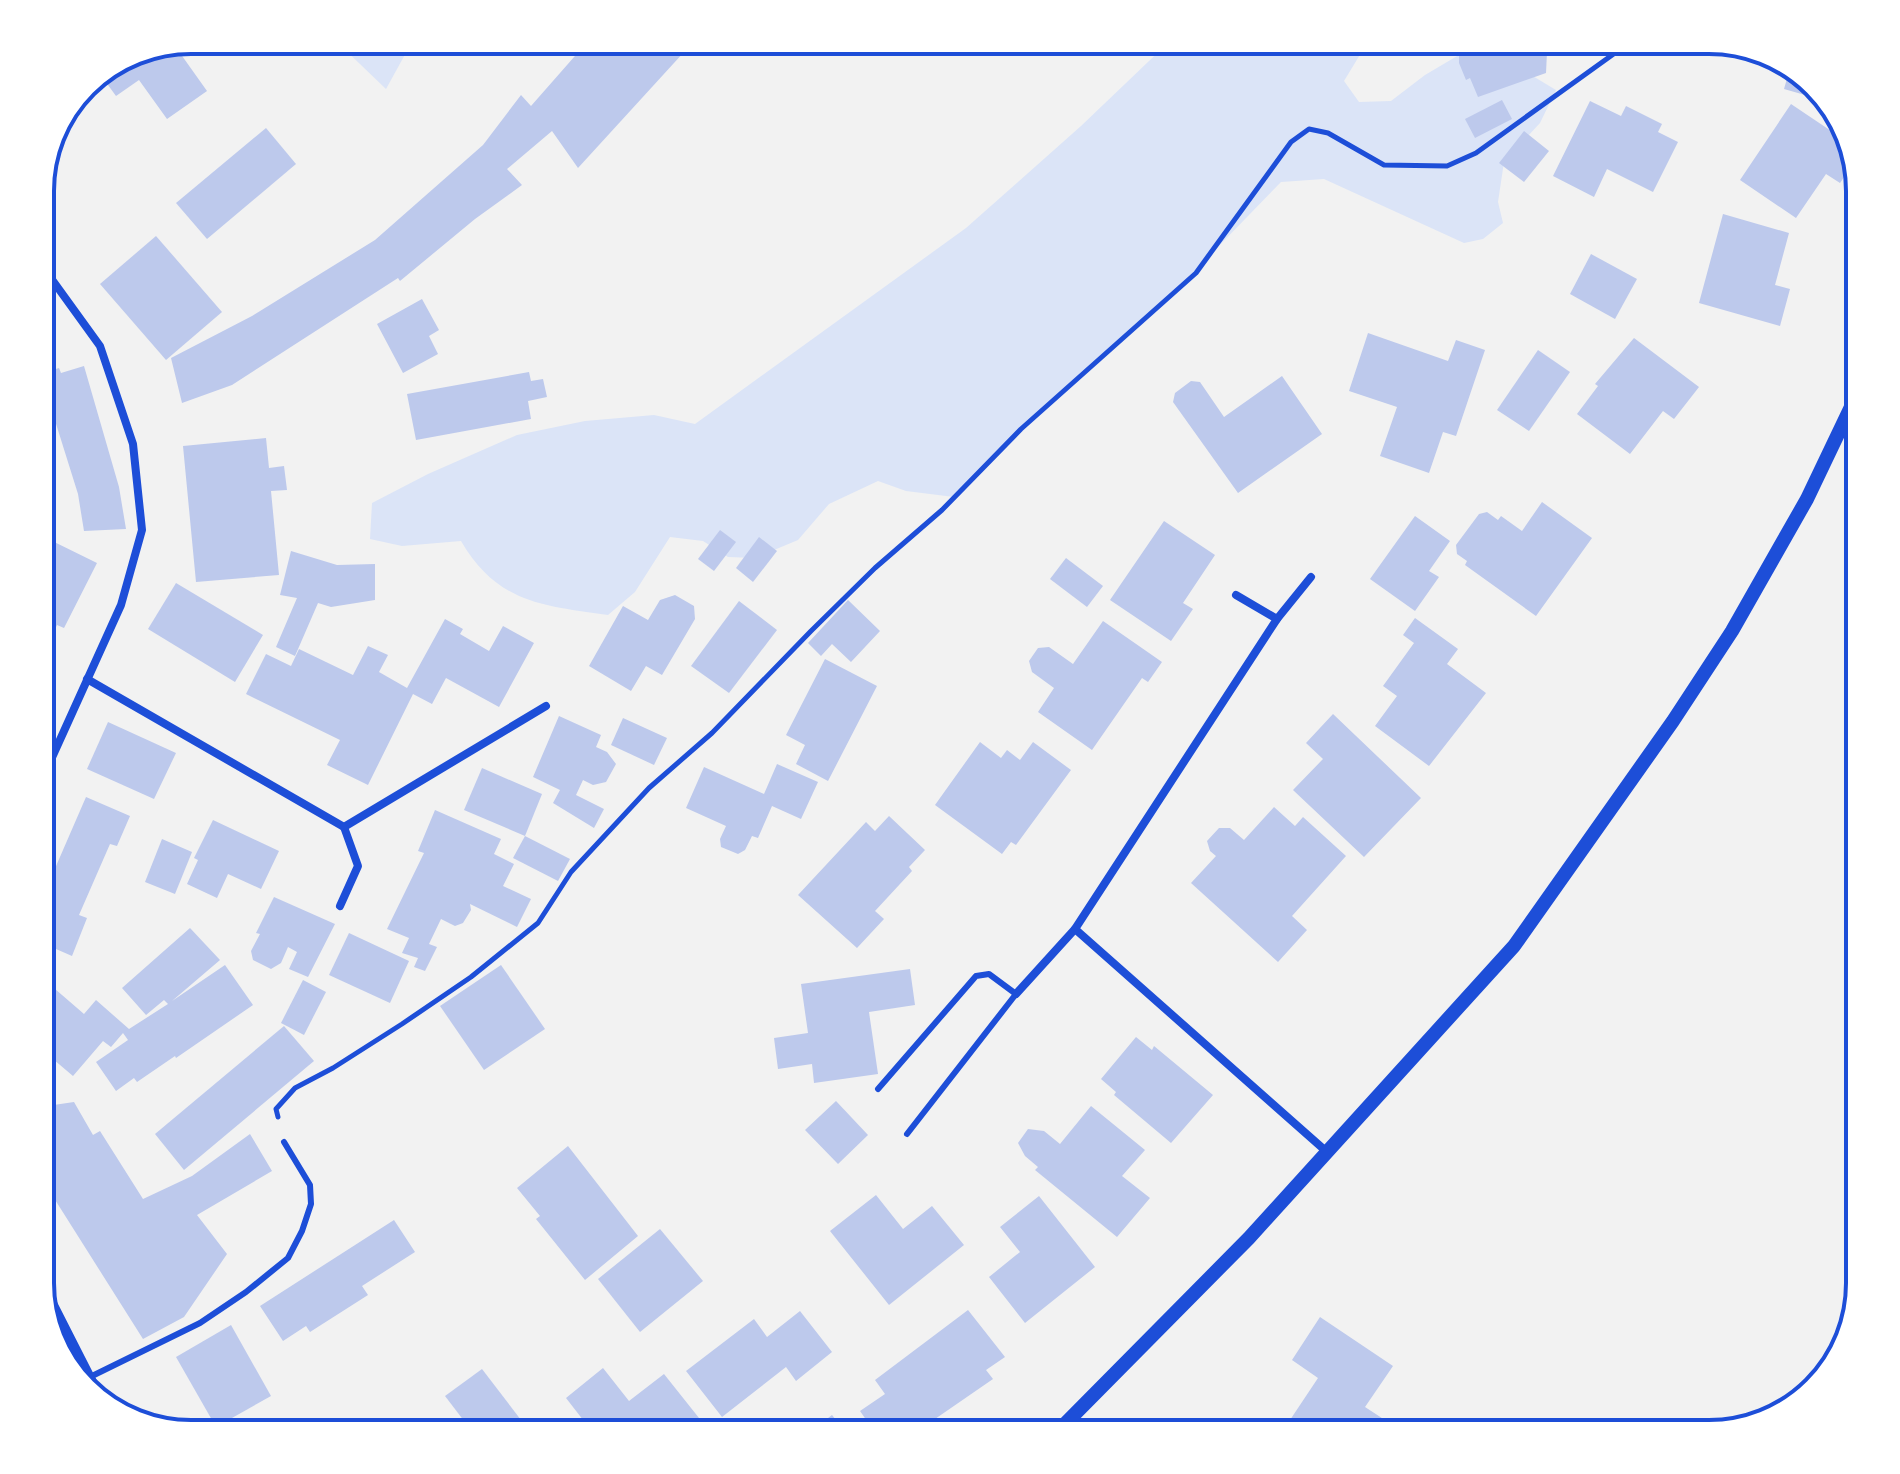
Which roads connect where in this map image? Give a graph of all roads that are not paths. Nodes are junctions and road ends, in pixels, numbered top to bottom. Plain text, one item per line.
1 (54, 282) edge
2 (1846, 417) edge
3 (1311, 577) dead end
4 (1236, 595) dead end
5 (1277, 619) junction
6 (87, 679) junction
7 (546, 706) dead end
8 (54, 753) edge
9 (344, 827) junction
10 (340, 906) dead end
11 (1075, 929) junction
12 (1016, 994) junction
13 (878, 1089) dead end
14 (907, 1134) dead end
15 (284, 1142) road end
16 (1327, 1152) junction
17 (60, 1322) edge
18 (83, 1366) edge
19 (92, 1377) edge
20 (1069, 1420) edge

1 - 6 street
2 - 16 street
3 - 5 street
4 - 5 street
5 - 11 street
6 - 8 street
6 - 9 street
7 - 9 street
9 - 10 street
11 - 12 street
11 - 16 street
12 - 13 lane
12 - 14 lane
15 - 19 lane
16 - 20 street
17 - 18 street

